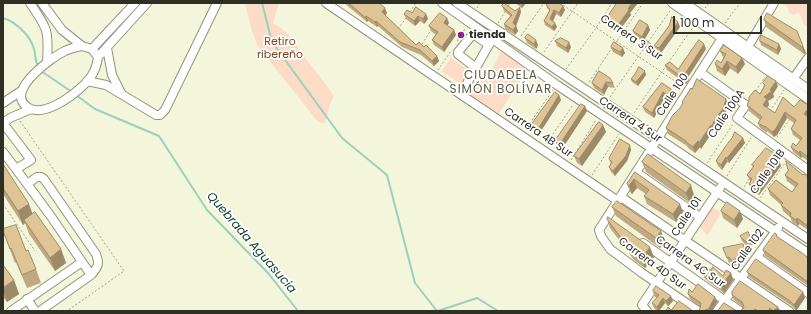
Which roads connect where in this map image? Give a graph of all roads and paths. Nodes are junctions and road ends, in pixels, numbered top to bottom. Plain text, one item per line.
1 (30, 3) edge
2 (42, 3) edge
3 (135, 3) edge
4 (147, 3) edge
5 (217, 3) edge
6 (326, 3) edge
7 (416, 3) edge
8 (442, 3) edge
9 (457, 3) edge
10 (510, 3) edge
11 (544, 3) edge
12 (560, 3) edge
13 (578, 3) edge
14 (612, 3) edge
15 (643, 3) edge
16 (685, 3) edge
17 (740, 3) edge
18 (774, 3) edge
19 (673, 4) edge
20 (573, 11) junction
21 (697, 21) junction
22 (494, 28) junction
23 (596, 28) junction
24 (431, 30) edge
25 (396, 32) edge
26 (723, 33) junction
27 (491, 42) junction
28 (617, 42) junction
29 (516, 43) junction
30 (82, 46) junction
31 (106, 48) junction
32 (419, 48) edge
33 (92, 49) junction
34 (746, 50) junction
35 (638, 56) junction
36 (98, 57) junction
37 (808, 58) edge
38 (539, 59) junction
39 (46, 63) junction
40 (476, 68) junction
41 (662, 72) junction
42 (700, 72) junction
43 (769, 72) junction
44 (562, 74) junction
45 (793, 79) junction
46 (87, 81) junction
47 (557, 85) junction
48 (584, 89) junction
49 (808, 89) edge
50 (21, 90) junction
51 (688, 91) junction
52 (122, 94) junction
53 (461, 94) junction
54 (754, 94) edge
55 (578, 98) junction
56 (808, 99) edge
57 (3, 103) edge
58 (605, 104) junction
59 (31, 109) junction
60 (601, 113) junction
61 (737, 118) junction
62 (630, 120) junction
63 (3, 123) edge
64 (622, 129) junction
65 (521, 135) junction
66 (658, 139) junction
67 (652, 148) junction
68 (542, 149) junction
69 (3, 152) edge
70 (790, 156) junction
71 (567, 166) junction
72 (16, 169) junction
73 (703, 169) junction
74 (808, 170) edge
75 (636, 172) junction
76 (588, 180) junction
77 (723, 182) junction
78 (27, 184) junction
79 (717, 191) junction
80 (619, 199) junction
81 (3, 204) edge
82 (756, 204) junction
83 (63, 206) junction
84 (6, 209) junction
85 (3, 211) edge
86 (50, 215) junction
87 (700, 217) junction
88 (783, 222) junction
89 (599, 230) joint
90 (776, 232) junction
91 (9, 239) edge
92 (808, 239) edge
93 (639, 240) edge
94 (685, 240) junction
95 (3, 244) edge
96 (36, 251) dead end
97 (808, 253) edge
98 (757, 256) junction
99 (82, 262) junction
100 (670, 262) junction
101 (91, 275) junction
102 (741, 278) junction
103 (657, 283) junction
104 (808, 293) edge
105 (27, 299) junction
106 (725, 300) junction
107 (644, 308) edge
108 (11, 311) edge
109 (36, 311) edge
110 (40, 311) edge
111 (698, 311) edge
112 (717, 311) edge
113 (740, 311) edge
114 (789, 311) edge

1 - 39 street
2 - 30 street
3 - 33 street
4 - 31 street
5 - 52 street
6 - 53 street, Carrera 4B Sur
7 - 25 path
8 - 27 street, Carrera 4 Sur
9 - 22 street, Carrera 4 Sur
10 - 22 path
11 - 29 path
12 - 20 path, Carrera 3 Sur
13 - 20 path
14 - 23 path
15 - 28 path
16 - 26 street
17 - 26 path
18 - 34 street
19 - 21 street
19 - 35 path
20 - 23 path, Carrera 3 Sur
20 - 38 path
21 - 26 street
21 - 41 path
22 - 29 street, Carrera 4 Sur
23 - 28 path, Carrera 3 Sur
23 - 44 path
24 - 32 path
26 - 34 street
26 - 42 street, Calle 100
27 - 40 street
27 - 40 street
27 - 47 street, Carrera 4 Sur
28 - 35 path, Carrera 3 Sur
28 - 48 path
29 - 38 street, Carrera 4 Sur
30 - 33 street
30 - 39 street
31 - 36 street
31 - 52 street
33 - 36 street
34 - 43 street
34 - 45 street
35 - 41 path, Carrera 3 Sur
35 - 58 path
36 - 46 street
37 - 45 street
38 - 44 street, Carrera 4 Sur
39 - 50 street
40 - 53 street
41 - 51 path, Carrera 3 Sur
41 - 62 path
42 - 51 street, Calle 100
42 - 61 street, Calle 100A
43 - 54 path, Calle 100A
43 - 56 street
44 - 48 street, Carrera 4 Sur
45 - 49 street
46 - 52 street
46 - 59 street
47 - 55 street, Carrera 4 Sur
47 - 65 path
48 - 58 street, Carrera 4 Sur
50 - 57 street
50 - 59 street
51 - 66 street, Calle 100
53 - 65 street, Carrera 4B Sur
55 - 60 street, Carrera 4 Sur
55 - 68 path
58 - 62 street, Carrera 4 Sur
59 - 63 street
60 - 64 street, Carrera 4 Sur
60 - 71 path
61 - 70 street
61 - 73 path, Calle 100A
62 - 66 street, Carrera 4 Sur
63 - 72 street
64 - 67 street, Carrera 4 Sur
64 - 76 path
65 - 68 street, Carrera 4B Sur
66 - 67 street, Calle 100
66 - 73 street, Carrera 4 Sur
67 - 75 street, Calle 100
67 - 79 street, Carrera 4 Sur
68 - 71 street, Carrera 4B Sur
69 - 72 street
70 - 74 street
70 - 82 path, Calle 101B
71 - 76 street, Carrera 4B Sur
72 - 78 street
73 - 77 street, Carrera 4 Sur
75 - 80 street, Calle 100
75 - 87 street
76 - 80 street, Carrera 4B Sur
77 - 79 street, Calle 101
77 - 82 street, Carrera 4 Sur
78 - 83 street
78 - 86 street
79 - 87 street, Calle 101
79 - 90 street, Carrera 4 Sur
80 - 89 street, Calle 100
80 - 94 street, Carrera 4B Sur
81 - 84 path
82 - 88 street, Carrera 4 Sur
83 - 86 street
83 - 101 street
84 - 85 path
84 - 96 path
86 - 99 street
87 - 94 street, Calle 101
88 - 90 street, Calle 102
88 - 92 street, Carrera 4 Sur
89 - 103 street, Carrera 4D Sur
90 - 97 street, Carrera 4 Sur
90 - 98 street, Calle 102
91 - 95 path
93 - 100 street, Carrera 4C Sur
94 - 100 street, Calle 101
94 - 102 street, Carrera 4B Sur
98 - 102 street, Calle 102
98 - 104 street
99 - 101 street
99 - 105 street
100 - 103 street, Calle 101
100 - 106 street, Carrera 4C Sur
101 - 110 street
102 - 106 street, Calle 102
102 - 114 street, Carrera 4B Sur
103 - 107 street, Calle 101
103 - 111 street, Carrera 4D Sur
105 - 108 street
105 - 109 street
106 - 112 street, Calle 102
106 - 113 street, Carrera 4C Sur

